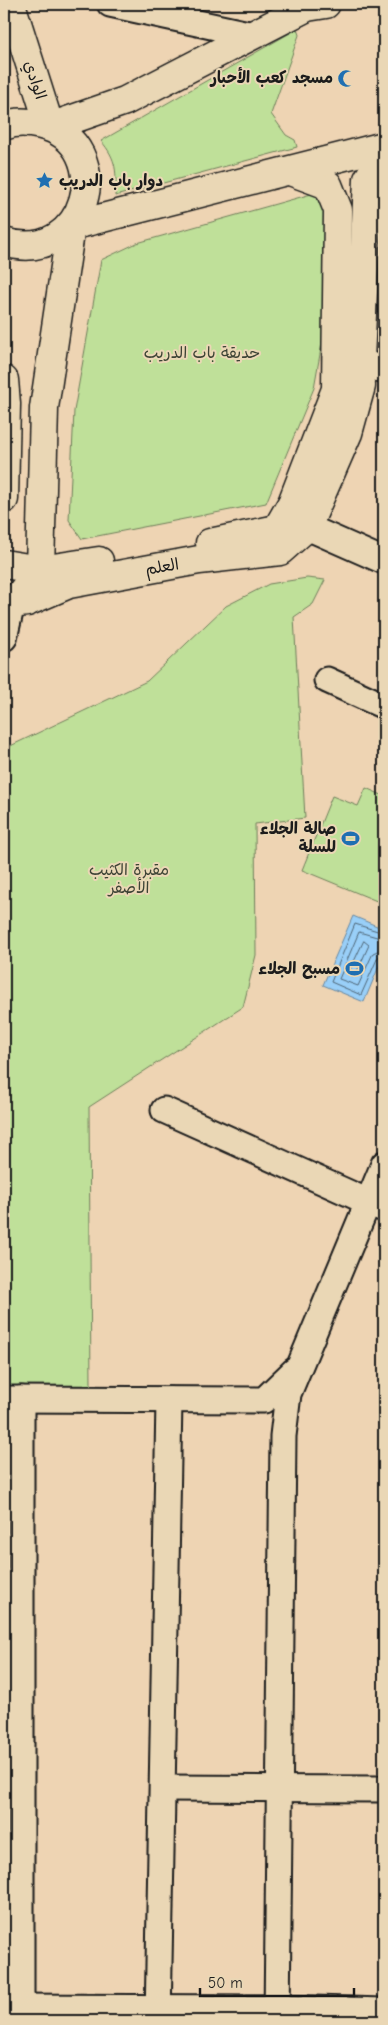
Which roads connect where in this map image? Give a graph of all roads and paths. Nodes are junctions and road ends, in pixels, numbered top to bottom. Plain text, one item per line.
1 (11, 4) edge
2 (110, 4) edge
3 (326, 4) edge
4 (253, 35) junction
5 (4, 126) edge
6 (50, 127) junction
7 (384, 146) edge
8 (384, 154) edge
9 (290, 171) junction
10 (71, 226) junction
11 (4, 242) edge
12 (372, 365) edge
13 (4, 380) edge
14 (4, 466) edge
15 (4, 499) edge
16 (308, 527) junction
17 (277, 529) junction
18 (384, 561) edge
19 (4, 565) edge
20 (40, 570) junction
21 (8, 602) edge
22 (4, 638) edge
23 (327, 680) dead end
24 (384, 706) edge
25 (164, 1110) dead end
26 (384, 1164) edge
27 (376, 1206) edge
28 (300, 1365) junction
29 (12, 1399) edge
30 (169, 1400) junction
31 (163, 1788) junction
32 (279, 1789) junction
33 (384, 1789) edge
34 (384, 2011) edge
35 (16, 2012) edge
36 (158, 2014) edge
37 (277, 2015) edge

1 - 6 main road, الوادي
2 - 4 street
3 - 4 main road
4 - 6 main road
5 - 6 main road
6 - 10 main road
7 - 9 main road
8 - 12 main road
9 - 10 main road
9 - 17 main road
10 - 11 main road
10 - 20 main road
12 - 16 main road
13 - 14 main road
14 - 15 main road
16 - 17 main road, العلم
16 - 18 street
16 - 21 main road, العلم
17 - 20 main road, العلم
19 - 20 main road, العلم
19 - 21 main road
20 - 21 main road
21 - 22 street
23 - 24 street
25 - 27 street
26 - 27 street
27 - 28 street
28 - 30 street
28 - 32 street
29 - 30 street
29 - 35 street
30 - 31 street
31 - 32 street
31 - 36 street
32 - 33 street
32 - 37 street
34 - 37 street
35 - 36 street
36 - 37 street

